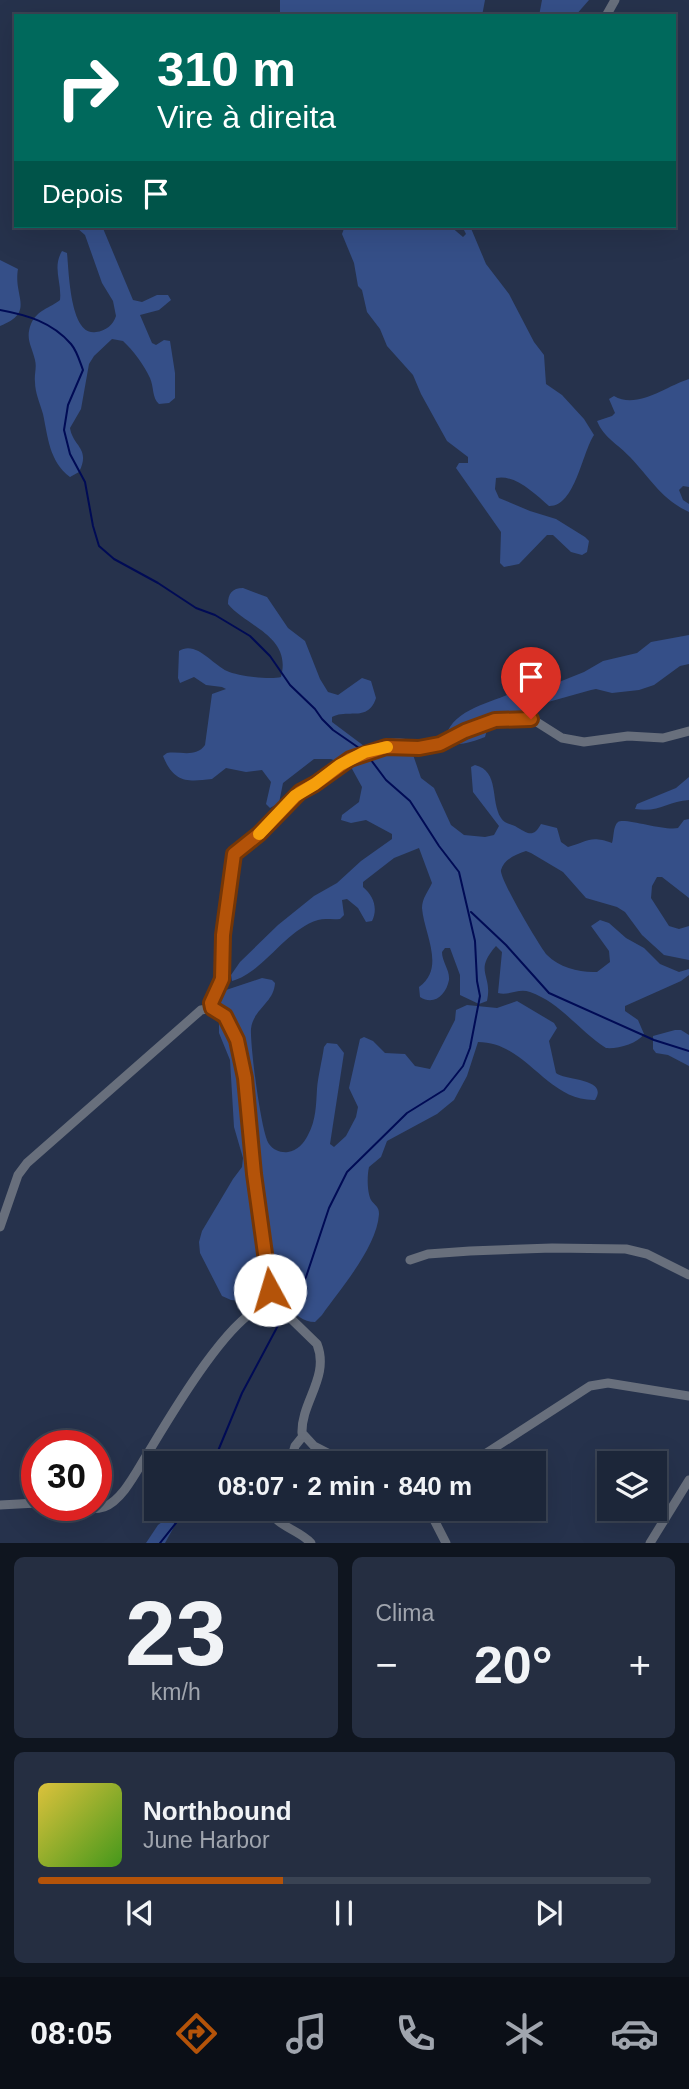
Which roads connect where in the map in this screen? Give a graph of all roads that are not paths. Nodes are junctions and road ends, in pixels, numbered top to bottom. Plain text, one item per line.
1 (689, 731) edge
2 (212, 1008) junction
3 (0, 1227) edge
4 (410, 1260) dead end
5 (689, 1275) edge
6 (280, 1308) junction
7 (689, 1396) edge
8 (303, 1436) junction
9 (294, 1451) edge
10 (323, 1451) edge
11 (490, 1451) edge
12 (689, 1480) edge
13 (112, 1502) edge
14 (21, 1504) edge
15 (0, 1505) edge
16 (277, 1521) edge
17 (435, 1521) edge
18 (312, 1543) edge
19 (446, 1543) edge
20 (650, 1543) edge

1 - 2 street
2 - 3 street
2 - 6 street
4 - 5 street
6 - 8 street
6 - 13 street
7 - 11 street
8 - 9 street
8 - 10 street
12 - 20 street
14 - 15 street
16 - 18 street
17 - 19 street

